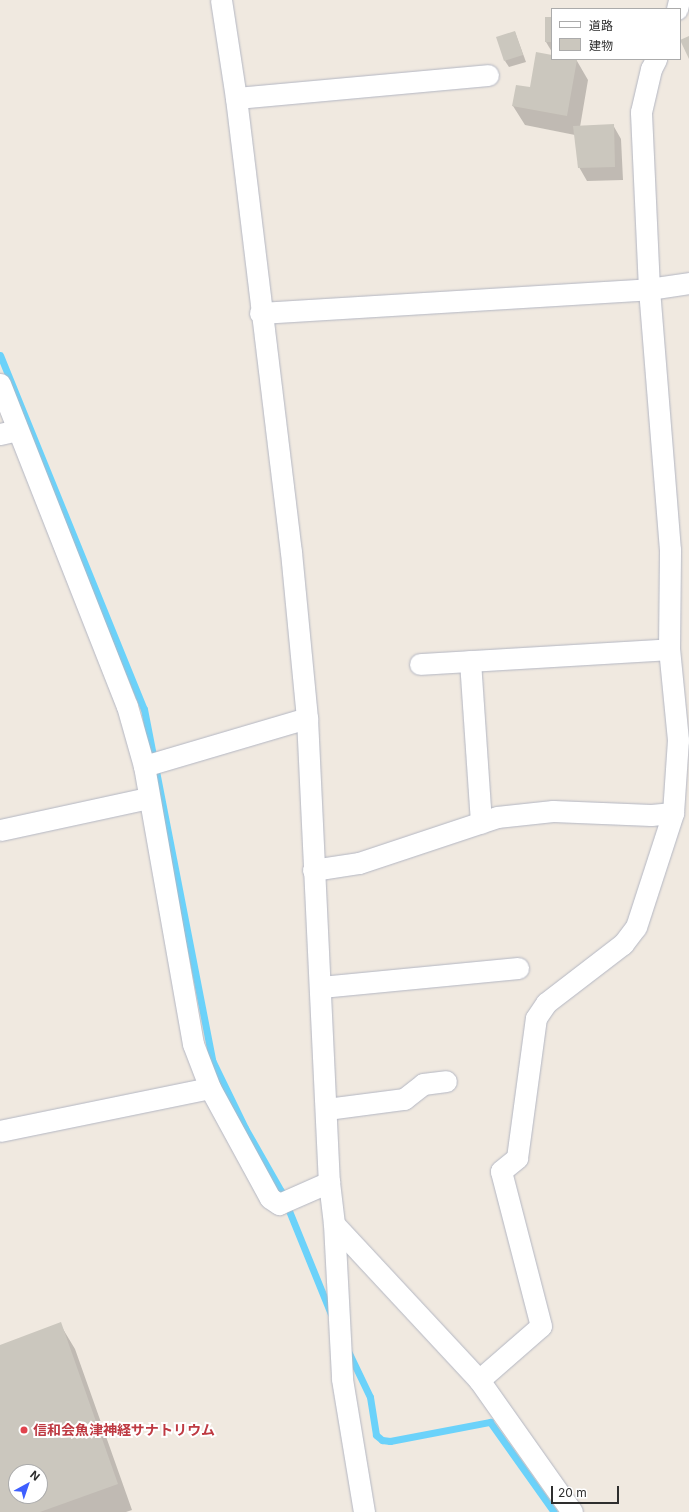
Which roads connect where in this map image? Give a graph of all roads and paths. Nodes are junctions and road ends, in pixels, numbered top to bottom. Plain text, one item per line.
1 (221, 0) edge
2 (656, 60) edge
3 (488, 75) dead end
4 (236, 98) junction
5 (689, 283) edge
6 (649, 289) junction
7 (260, 313) junction
8 (0, 384) edge
9 (9, 432) edge
10 (669, 649) junction
11 (470, 661) junction
12 (420, 664) dead end
13 (307, 718) junction
14 (144, 766) junction
15 (148, 798) junction
16 (673, 813) junction
17 (481, 823) junction
18 (0, 830) edge
19 (313, 870) junction
20 (518, 968) dead end
21 (321, 987) junction
22 (446, 1081) dead end
23 (210, 1088) junction
24 (327, 1109) junction
25 (0, 1130) edge
26 (329, 1182) junction
27 (334, 1224) junction
28 (479, 1380) junction
29 (364, 1512) edge
30 (572, 1512) edge

1 - 4 street
2 - 6 street
3 - 4 street
4 - 7 street
5 - 6 street
6 - 7 street
6 - 10 street
7 - 13 street
8 - 9 street
9 - 14 street
10 - 11 street
10 - 16 street
11 - 12 street
11 - 17 street
13 - 14 street
13 - 19 street
14 - 15 street
15 - 18 street
15 - 23 street
16 - 17 street
16 - 28 street
17 - 19 street
19 - 21 street
20 - 21 street
21 - 24 street
22 - 24 street
23 - 25 street
23 - 26 street
24 - 26 street
26 - 27 street
27 - 28 street
27 - 29 street
28 - 30 street

